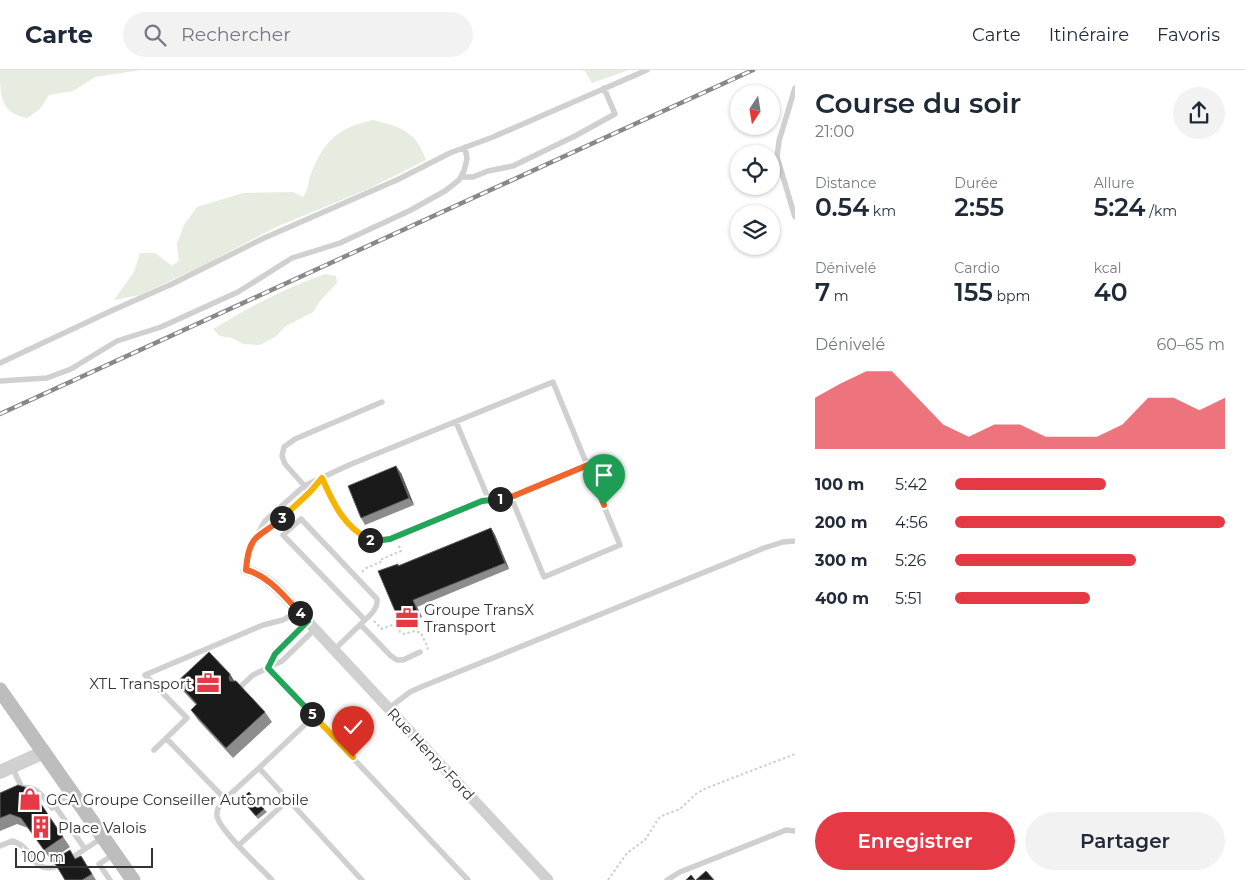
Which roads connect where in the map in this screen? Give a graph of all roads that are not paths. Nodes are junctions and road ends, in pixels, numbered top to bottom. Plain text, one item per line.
1 (647, 70) edge
2 (604, 88) junction
3 (795, 88) edge
4 (465, 147) junction
5 (462, 177) junction
6 (795, 218) edge
7 (0, 363) edge
8 (0, 381) edge
9 (382, 402) dead end
10 (456, 422) junction
11 (588, 465) junction
12 (322, 478) junction
13 (304, 486) junction
14 (310, 492) junction
15 (511, 497) junction
16 (489, 500) junction
17 (256, 538) junction
18 (795, 541) edge
19 (246, 570) joint
20 (298, 611) junction
21 (363, 622) junction
22 (311, 625) junction
23 (334, 650) junction
24 (422, 652) road end
25 (268, 668) junction
26 (240, 687) edge
27 (0, 690) edge
28 (389, 708) junction
29 (314, 716) junction
30 (166, 738) junction
31 (154, 750) dead end
32 (44, 752) junction
33 (258, 768) junction
34 (6, 770) edge
35 (22, 788) junction
36 (15, 791) edge
37 (73, 794) junction
38 (226, 799) junction
39 (288, 800) junction
40 (55, 806) junction
41 (795, 830) edge
42 (103, 837) junction
43 (239, 845) junction
44 (0, 846) edge
45 (85, 849) junction
46 (115, 854) junction
47 (130, 879) edge
48 (110, 880) edge
49 (272, 880) edge
50 (362, 880) edge
51 (468, 880) edge
52 (548, 880) edge
53 (667, 880) edge

1 - 2 lane
2 - 4 lane
2 - 5 lane
3 - 6 lane
4 - 5 lane
4 - 7 lane
5 - 8 lane
9 - 13 lane
10 - 11 lane
10 - 12 lane
10 - 16 lane
11 - 15 lane
11 - 15 lane
12 - 13 lane
12 - 14 lane
12 - 16 lane
13 - 14 lane
13 - 17 lane
14 - 17 lane
15 - 16 lane
17 - 19 lane
18 - 28 lane
19 - 20 street, Rue Henry-Ford
20 - 22 street, Rue Henry-Ford
20 - 30 lane
21 - 21 lane
21 - 23 lane
21 - 24 lane
22 - 23 street, Rue Henry-Ford
22 - 25 lane
22 - 25 lane
23 - 28 street, Rue Henry-Ford
25 - 26 lane
25 - 29 lane
27 - 32 main road
28 - 52 street, Rue Henry-Ford
29 - 33 lane
29 - 51 lane
30 - 31 lane
30 - 38 lane
32 - 34 street
32 - 37 main road
33 - 38 lane
33 - 39 lane
34 - 35 lane
35 - 36 lane
35 - 40 lane
37 - 40 lane
37 - 42 main road
38 - 43 lane
39 - 43 lane
39 - 50 lane
40 - 45 lane
41 - 53 lane
42 - 45 lane
42 - 46 main road
43 - 49 lane
44 - 45 lane
46 - 47 main road
46 - 48 lane

